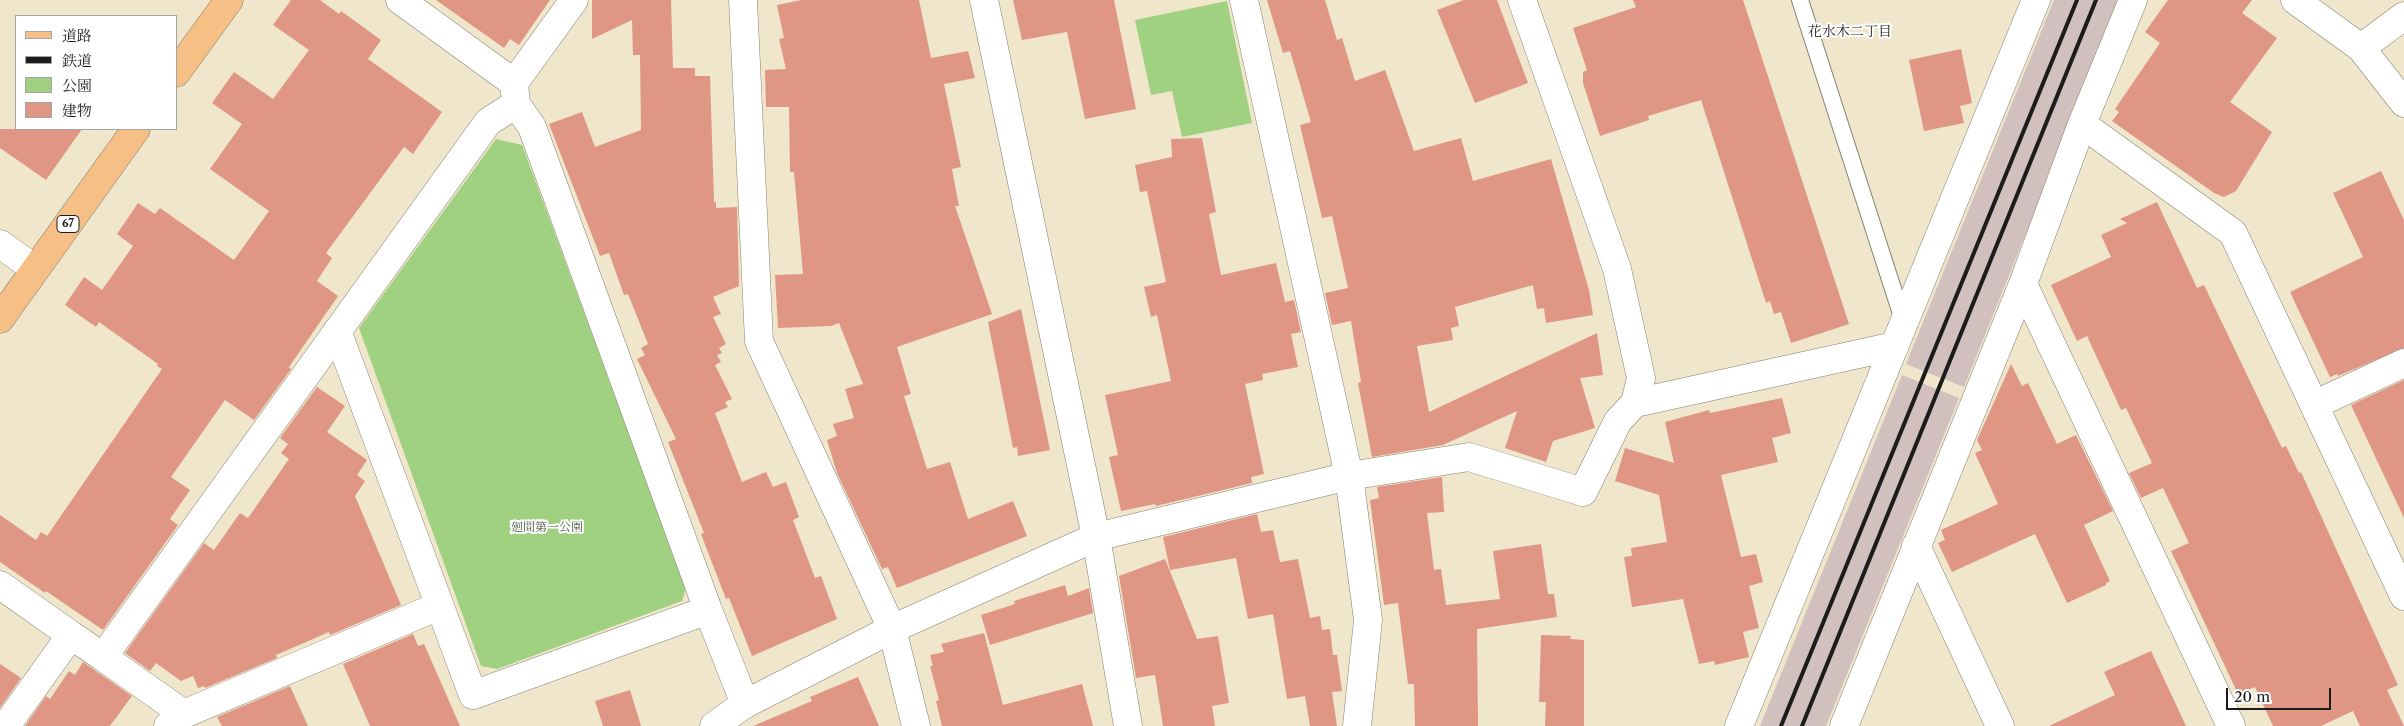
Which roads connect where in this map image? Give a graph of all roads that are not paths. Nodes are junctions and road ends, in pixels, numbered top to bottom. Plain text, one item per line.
1 (229, 0) edge
2 (400, 0) edge
3 (574, 0) edge
4 (743, 0) edge
5 (984, 0) edge
6 (1244, 0) edge
7 (1522, 0) edge
8 (1800, 0) edge
9 (2036, 0) edge
10 (2133, 0) edge
11 (2295, 0) edge
12 (2404, 16) edge
13 (2361, 48) junction
14 (178, 70) edge
15 (515, 93) junction
16 (2404, 103) edge
17 (2082, 124) junction
18 (135, 130) edge
19 (0, 244) edge
20 (35, 269) junction
21 (2023, 284) junction
22 (0, 319) edge
23 (337, 331) junction
24 (1899, 334) junction
25 (2404, 363) edge
26 (1635, 403) junction
27 (2314, 405) junction
28 (1349, 476) junction
29 (1096, 537) junction
30 (1916, 546) junction
31 (0, 585) edge
32 (2404, 596) edge
33 (439, 606) junction
34 (708, 610) junction
35 (892, 629) junction
36 (71, 635) junction
37 (103, 657) junction
38 (745, 704) junction
39 (176, 720) edge
40 (6, 726) edge
41 (714, 726) edge
42 (916, 726) edge
43 (1128, 726) edge
44 (1356, 726) edge
45 (1739, 726) edge
46 (1844, 726) edge
47 (2000, 726) edge
48 (2231, 726) edge

1 - 14 main road
2 - 15 street
3 - 15 street
4 - 35 street
5 - 29 street
6 - 28 street
7 - 26 street
8 - 24 lane
9 - 24 street
10 - 17 street
11 - 13 street
12 - 13 street
13 - 16 street
15 - 23 street
15 - 34 street
17 - 21 street
17 - 27 street
18 - 20 main road, 67
19 - 20 street
20 - 22 main road, 67
21 - 30 street
21 - 48 street
23 - 33 street
23 - 37 street
24 - 26 street
24 - 45 street
25 - 27 street
26 - 28 street
27 - 32 street
28 - 29 street
28 - 44 street
29 - 35 street
29 - 43 street
30 - 46 street
30 - 47 street
31 - 36 street
33 - 34 street
33 - 39 street
34 - 38 street
35 - 38 street
35 - 42 street
36 - 37 street
36 - 40 street
37 - 39 street
38 - 41 street

